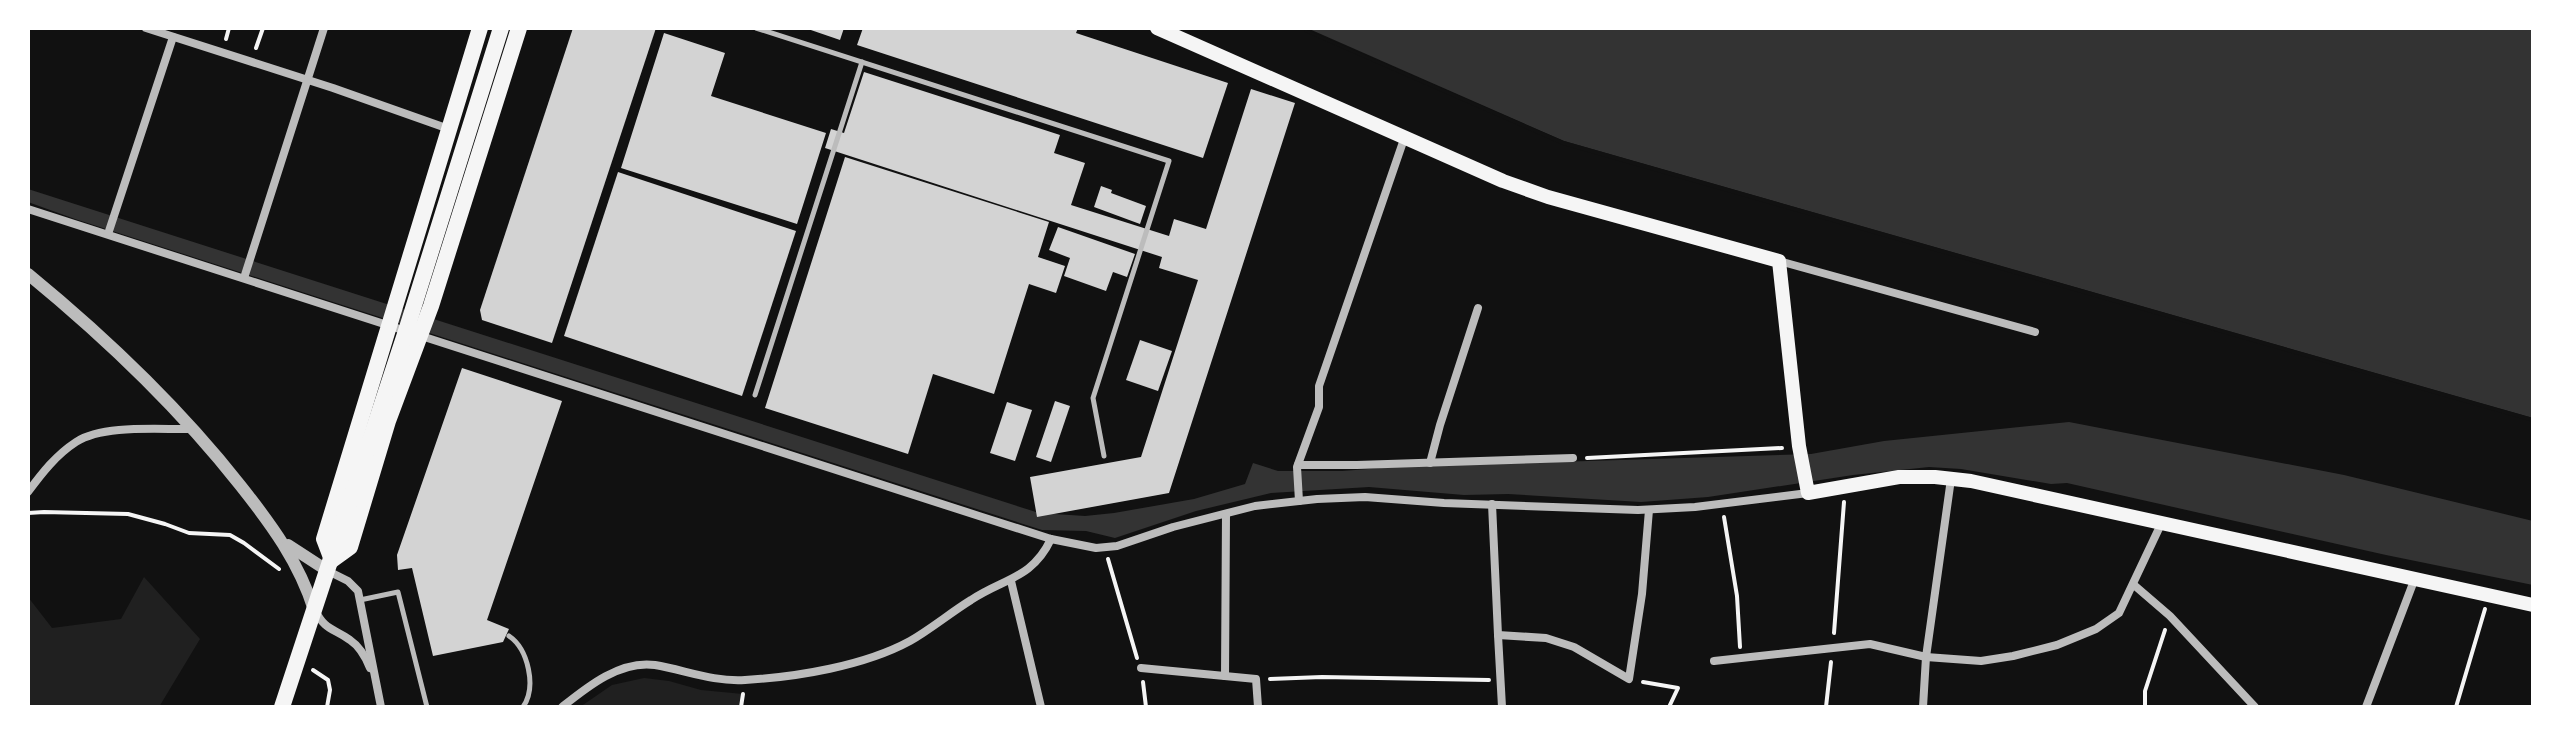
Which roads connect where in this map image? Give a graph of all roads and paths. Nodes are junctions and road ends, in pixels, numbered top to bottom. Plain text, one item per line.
1 (146, 28) edge
2 (263, 28) edge
3 (324, 28) edge
4 (480, 28) edge
5 (501, 28) edge
6 (519, 28) edge
7 (756, 28) edge
8 (1157, 28) edge
9 (173, 37) junction
10 (252, 62) junction
11 (862, 62) junction
12 (308, 80) junction
13 (449, 129) junction
14 (1404, 139) junction
15 (28, 209) edge
16 (108, 234) junction
17 (1779, 261) junction
18 (28, 274) edge
19 (244, 278) junction
20 (1478, 308) dead end
21 (405, 331) junction
22 (2035, 332) dead end
23 (755, 395) dead end
24 (194, 429) junction
25 (1800, 449) junction
26 (1104, 456) dead end
27 (1573, 458) joint
28 (1430, 463) junction
29 (1298, 466) junction
30 (1951, 479) junction
31 (1846, 487) junction
32 (1808, 488) junction
33 (28, 492) edge
34 (1298, 498) junction
35 (1722, 503) junction
36 (1492, 504) junction
37 (1649, 510) junction
38 (28, 513) edge
39 (1226, 514) junction
40 (2162, 521) junction
41 (1051, 539) junction
42 (282, 541) junction
43 (1104, 548) junction
44 (330, 565) junction
45 (2415, 577) junction
46 (1011, 581) junction
47 (305, 585) junction
48 (2134, 585) junction
49 (2489, 595) junction
50 (360, 600) junction
51 (2533, 605) edge
52 (314, 610) junction
53 (2170, 616) junction
54 (1498, 635) junction
55 (509, 636) dead end
56 (1832, 648) junction
57 (1741, 657) junction
58 (1926, 657) junction
59 (1714, 661) dead end
60 (296, 663) junction
61 (1141, 668) junction
62 (1225, 676) junction
63 (1256, 679) junction
64 (1629, 679) junction
65 (375, 680) junction
66 (1500, 680) junction
67 (2370, 706) edge
68 (282, 707) edge
69 (327, 707) edge
70 (381, 707) edge
71 (427, 707) edge
72 (523, 707) edge
73 (562, 707) edge
74 (1041, 707) edge
75 (1146, 707) edge
76 (1258, 707) edge
77 (1502, 707) edge
78 (1669, 707) edge
79 (1826, 707) edge
80 (1923, 707) edge
81 (2145, 707) edge
82 (2255, 707) edge
83 (2456, 707) edge

1 - 9 street
2 - 10 path
3 - 12 street
4 - 13 highway
5 - 21 highway
6 - 21 highway
7 - 11 lane
8 - 14 main road
9 - 10 street
9 - 16 street
10 - 12 street
11 - 23 lane
11 - 26 lane
12 - 13 street
12 - 19 street
13 - 21 highway
14 - 17 main road
14 - 29 street
15 - 16 street
16 - 19 street
17 - 22 street
17 - 25 main road
18 - 24 street
19 - 21 street
20 - 28 street
21 - 41 street
21 - 44 highway
24 - 33 street
24 - 42 street
25 - 27 path
25 - 32 main road
27 - 28 street
28 - 29 street
29 - 34 street
30 - 31 main road
30 - 40 main road
30 - 58 street
31 - 32 main road
31 - 56 path
32 - 35 street
34 - 36 street
34 - 39 street
35 - 37 street
35 - 57 path
36 - 37 street
36 - 54 street
37 - 64 street
38 - 47 path
39 - 43 street
39 - 62 street
40 - 45 main road
40 - 48 street
41 - 43 street
41 - 46 street
42 - 44 street
42 - 47 street
43 - 61 path
44 - 50 street
44 - 52 highway
45 - 49 main road
45 - 67 street
46 - 73 street
46 - 74 street
47 - 52 street
48 - 53 street
48 - 58 street
49 - 51 main road
49 - 83 path
50 - 65 street
50 - 71 lane
52 - 60 highway
52 - 65 street
53 - 81 path
53 - 82 street
54 - 64 street
54 - 66 street
55 - 72 lane
56 - 57 street
56 - 58 street
56 - 79 path
57 - 59 street
58 - 80 street
60 - 68 highway
60 - 69 path
61 - 62 street
61 - 75 path
62 - 63 street
63 - 66 path
63 - 76 street
64 - 78 path
65 - 70 street
66 - 77 street

